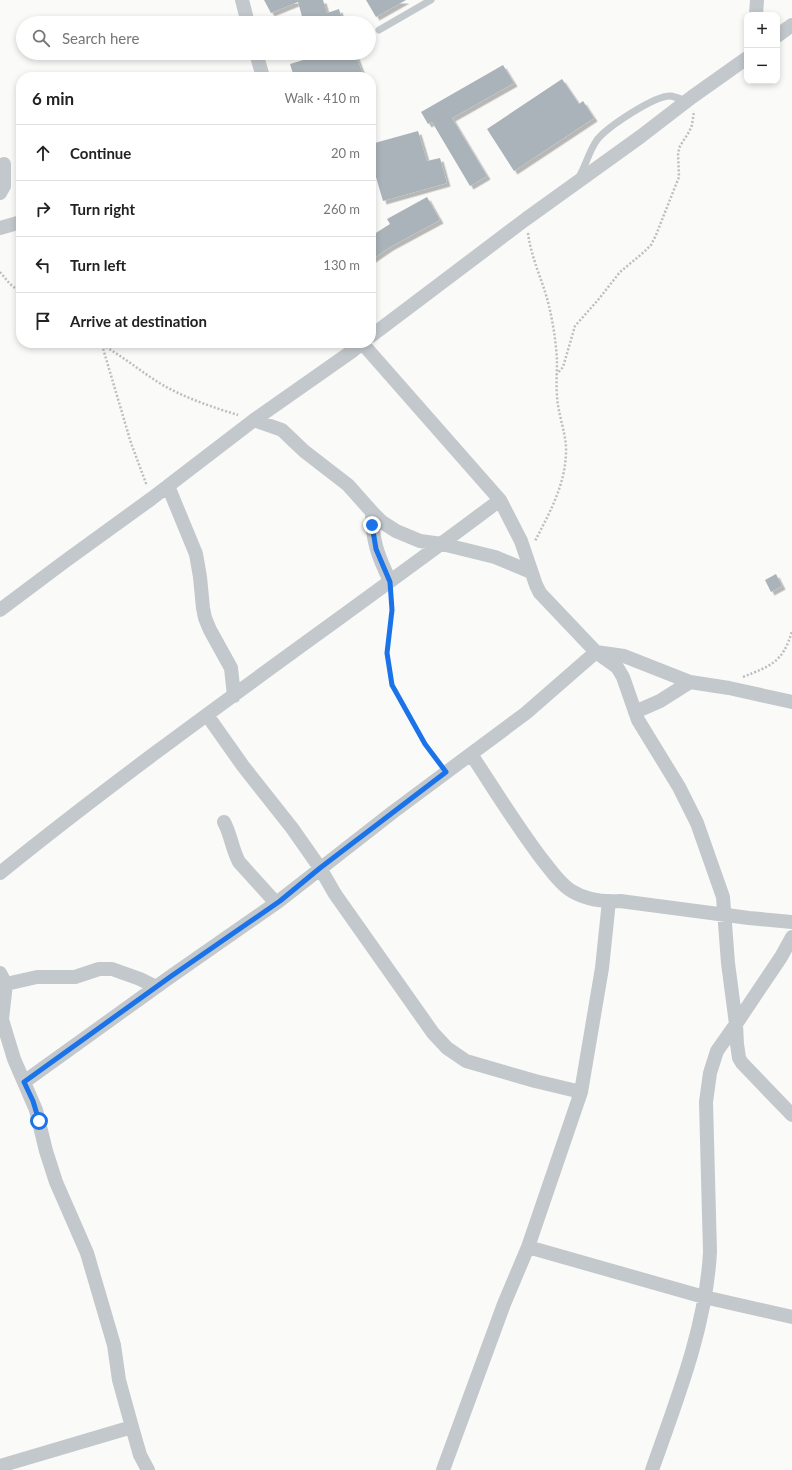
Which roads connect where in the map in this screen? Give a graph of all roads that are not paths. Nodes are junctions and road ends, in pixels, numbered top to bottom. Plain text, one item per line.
1 (242, 0) edge
2 (431, 0) edge
3 (757, 0) edge
4 (756, 12) edge
5 (246, 16) edge
6 (792, 25) edge
7 (379, 30) dead end
8 (780, 34) edge
9 (744, 59) edge
10 (258, 60) edge
11 (262, 72) edge
12 (689, 99) junction
13 (4, 164) dead end
14 (577, 181) junction
15 (0, 193) edge
16 (16, 223) edge
17 (0, 228) edge
18 (376, 332) edge
19 (350, 348) edge
20 (366, 348) edge
21 (254, 420) junction
22 (168, 486) junction
23 (500, 500) junction
24 (372, 512) junction
25 (442, 544) junction
26 (531, 572) junction
27 (390, 582) junction
28 (0, 610) edge
29 (596, 652) junction
30 (690, 682) junction
31 (234, 696) junction
32 (792, 702) edge
33 (635, 712) junction
34 (207, 715) junction
35 (471, 754) junction
36 (224, 822) dead end
37 (320, 868) junction
38 (0, 873) edge
39 (609, 901) junction
40 (276, 903) junction
41 (723, 915) junction
42 (792, 922) edge
43 (792, 937) edge
44 (3, 978) edge
45 (156, 987) junction
46 (1, 1016) edge
47 (736, 1024) junction
48 (24, 1082) junction
49 (581, 1092) junction
50 (792, 1115) edge
51 (528, 1247) junction
52 (704, 1297) junction
53 (792, 1317) edge
54 (132, 1427) junction
55 (0, 1466) edge
56 (148, 1470) edge
57 (443, 1470) edge
58 (652, 1470) edge

1 - 5 street
2 - 7 lane
3 - 4 street
6 - 8 street
9 - 12 street
10 - 11 street
12 - 14 street
12 - 14 lane
13 - 15 street
14 - 18 street
16 - 17 street
19 - 21 street
20 - 23 street
21 - 22 street
21 - 24 street
22 - 28 street
22 - 31 street
23 - 25 street
23 - 26 street
24 - 25 street
24 - 27 street
25 - 26 street
25 - 27 street
26 - 29 street
27 - 31 street
29 - 30 street
29 - 33 street
29 - 35 street
30 - 32 street
30 - 33 street
31 - 34 street
33 - 41 street
34 - 37 street
34 - 38 street
35 - 37 street
35 - 39 street
36 - 40 street
37 - 40 street
37 - 49 street
39 - 41 street
39 - 49 street
40 - 45 street
41 - 42 street
41 - 47 street
43 - 47 street
44 - 45 street
44 - 46 street
45 - 48 street
46 - 48 street
47 - 50 street
47 - 52 street
48 - 54 street
49 - 51 street
51 - 52 street
51 - 57 street
52 - 53 street
52 - 58 street
54 - 55 street
54 - 56 street

